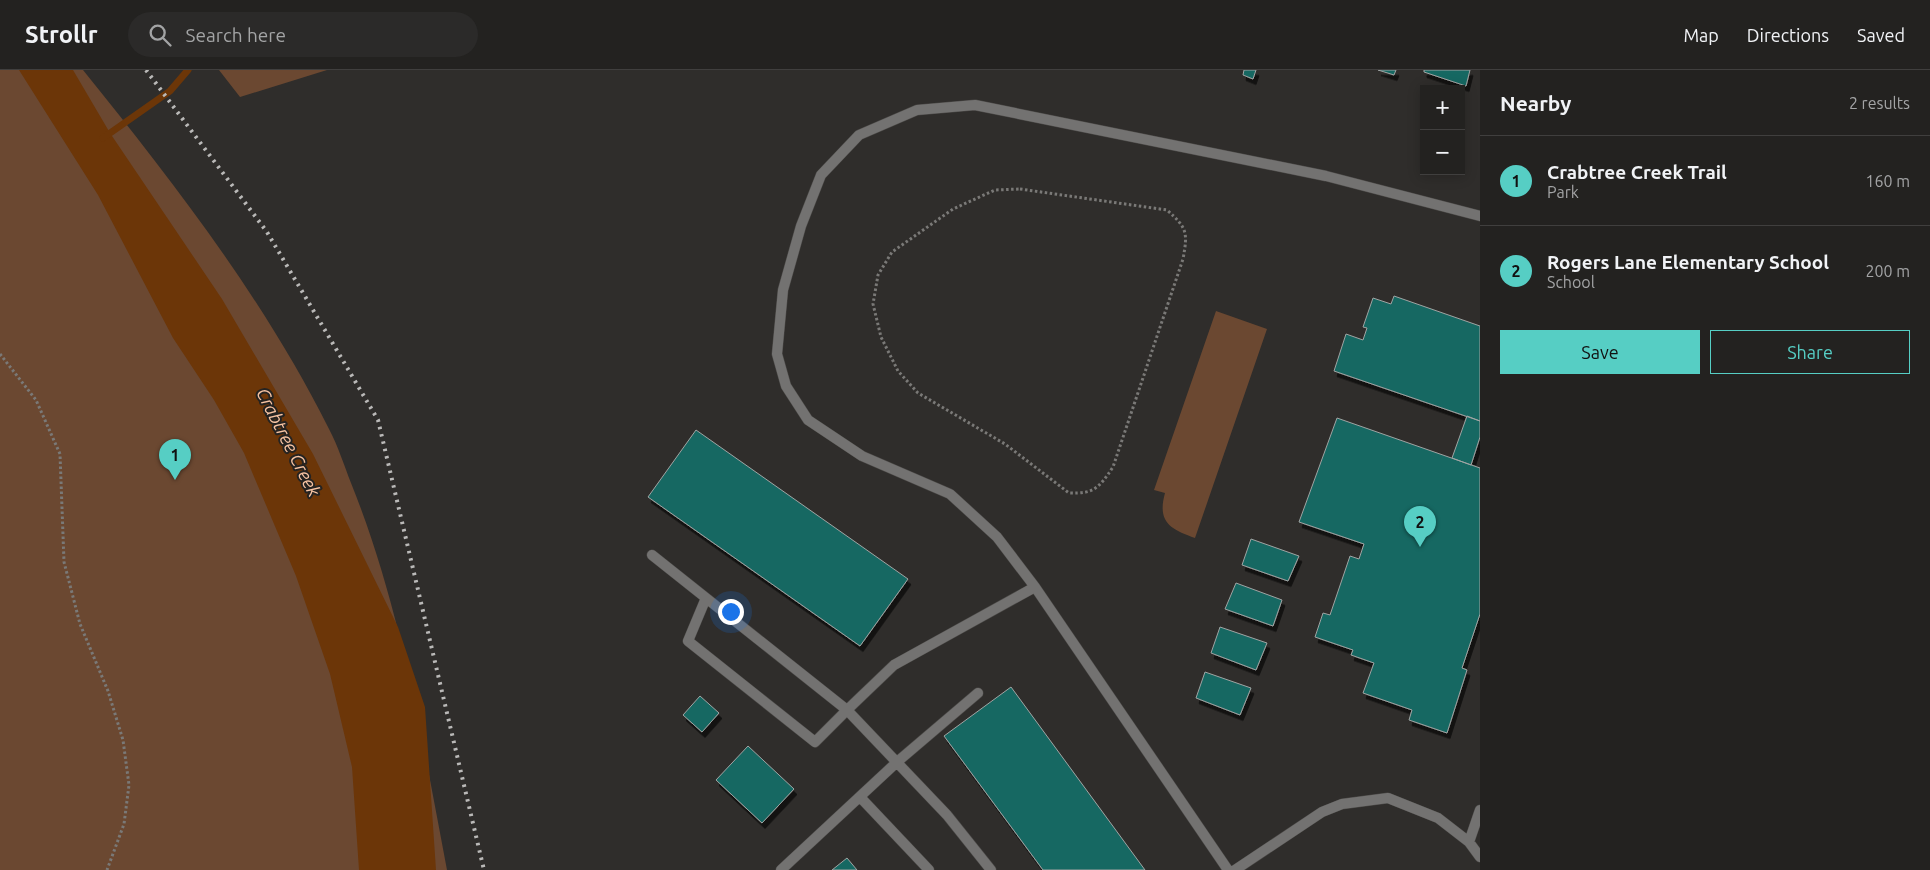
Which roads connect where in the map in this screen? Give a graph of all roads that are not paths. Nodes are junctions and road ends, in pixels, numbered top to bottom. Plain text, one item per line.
1 (1480, 216) edge
2 (652, 555) dead end
3 (1035, 587) junction
4 (706, 598) junction
5 (978, 693) dead end
6 (848, 710) junction
7 (897, 762) junction
8 (860, 797) junction
9 (1480, 810) edge
10 (1469, 842) junction
11 (1480, 857) edge
12 (781, 870) edge
13 (929, 870) edge
14 (991, 870) edge
15 (1228, 870) edge
16 (1235, 870) edge

1 - 3 lane
2 - 4 lane
3 - 6 lane
3 - 15 lane
4 - 6 lane
4 - 6 lane
5 - 7 lane
6 - 7 lane
7 - 8 lane
7 - 14 lane
8 - 12 lane
8 - 13 lane
9 - 10 lane
10 - 11 lane
10 - 16 lane

